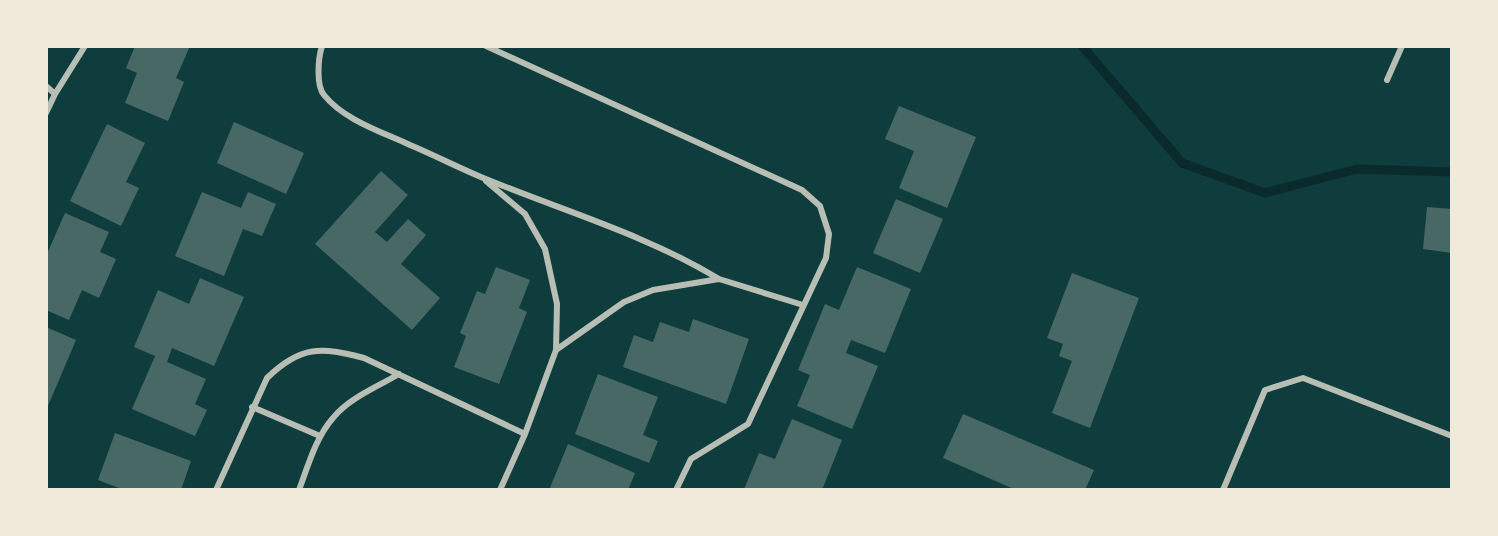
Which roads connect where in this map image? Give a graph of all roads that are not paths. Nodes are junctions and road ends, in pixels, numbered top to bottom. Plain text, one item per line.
1 (85, 46) edge
2 (322, 46) edge
3 (486, 46) edge
4 (1402, 46) edge
5 (1387, 80) dead end
6 (46, 86) edge
7 (55, 94) junction
8 (46, 113) edge
9 (480, 177) junction
10 (719, 279) junction
11 (803, 305) junction
12 (556, 350) junction
13 (399, 374) junction
14 (252, 407) junction
15 (525, 434) junction
16 (321, 436) junction
17 (1452, 436) edge
18 (216, 489) edge
19 (299, 489) edge
20 (500, 489) edge
21 (676, 489) edge
22 (1223, 489) edge

1 - 7 street
2 - 9 street
3 - 11 street
4 - 5 street
6 - 7 street
7 - 8 street
9 - 10 street
9 - 12 street
10 - 11 street
10 - 12 street
11 - 21 street
12 - 15 street
13 - 14 street
13 - 15 street
13 - 16 street
14 - 16 street
14 - 18 street
15 - 20 street
16 - 19 street
17 - 22 street

